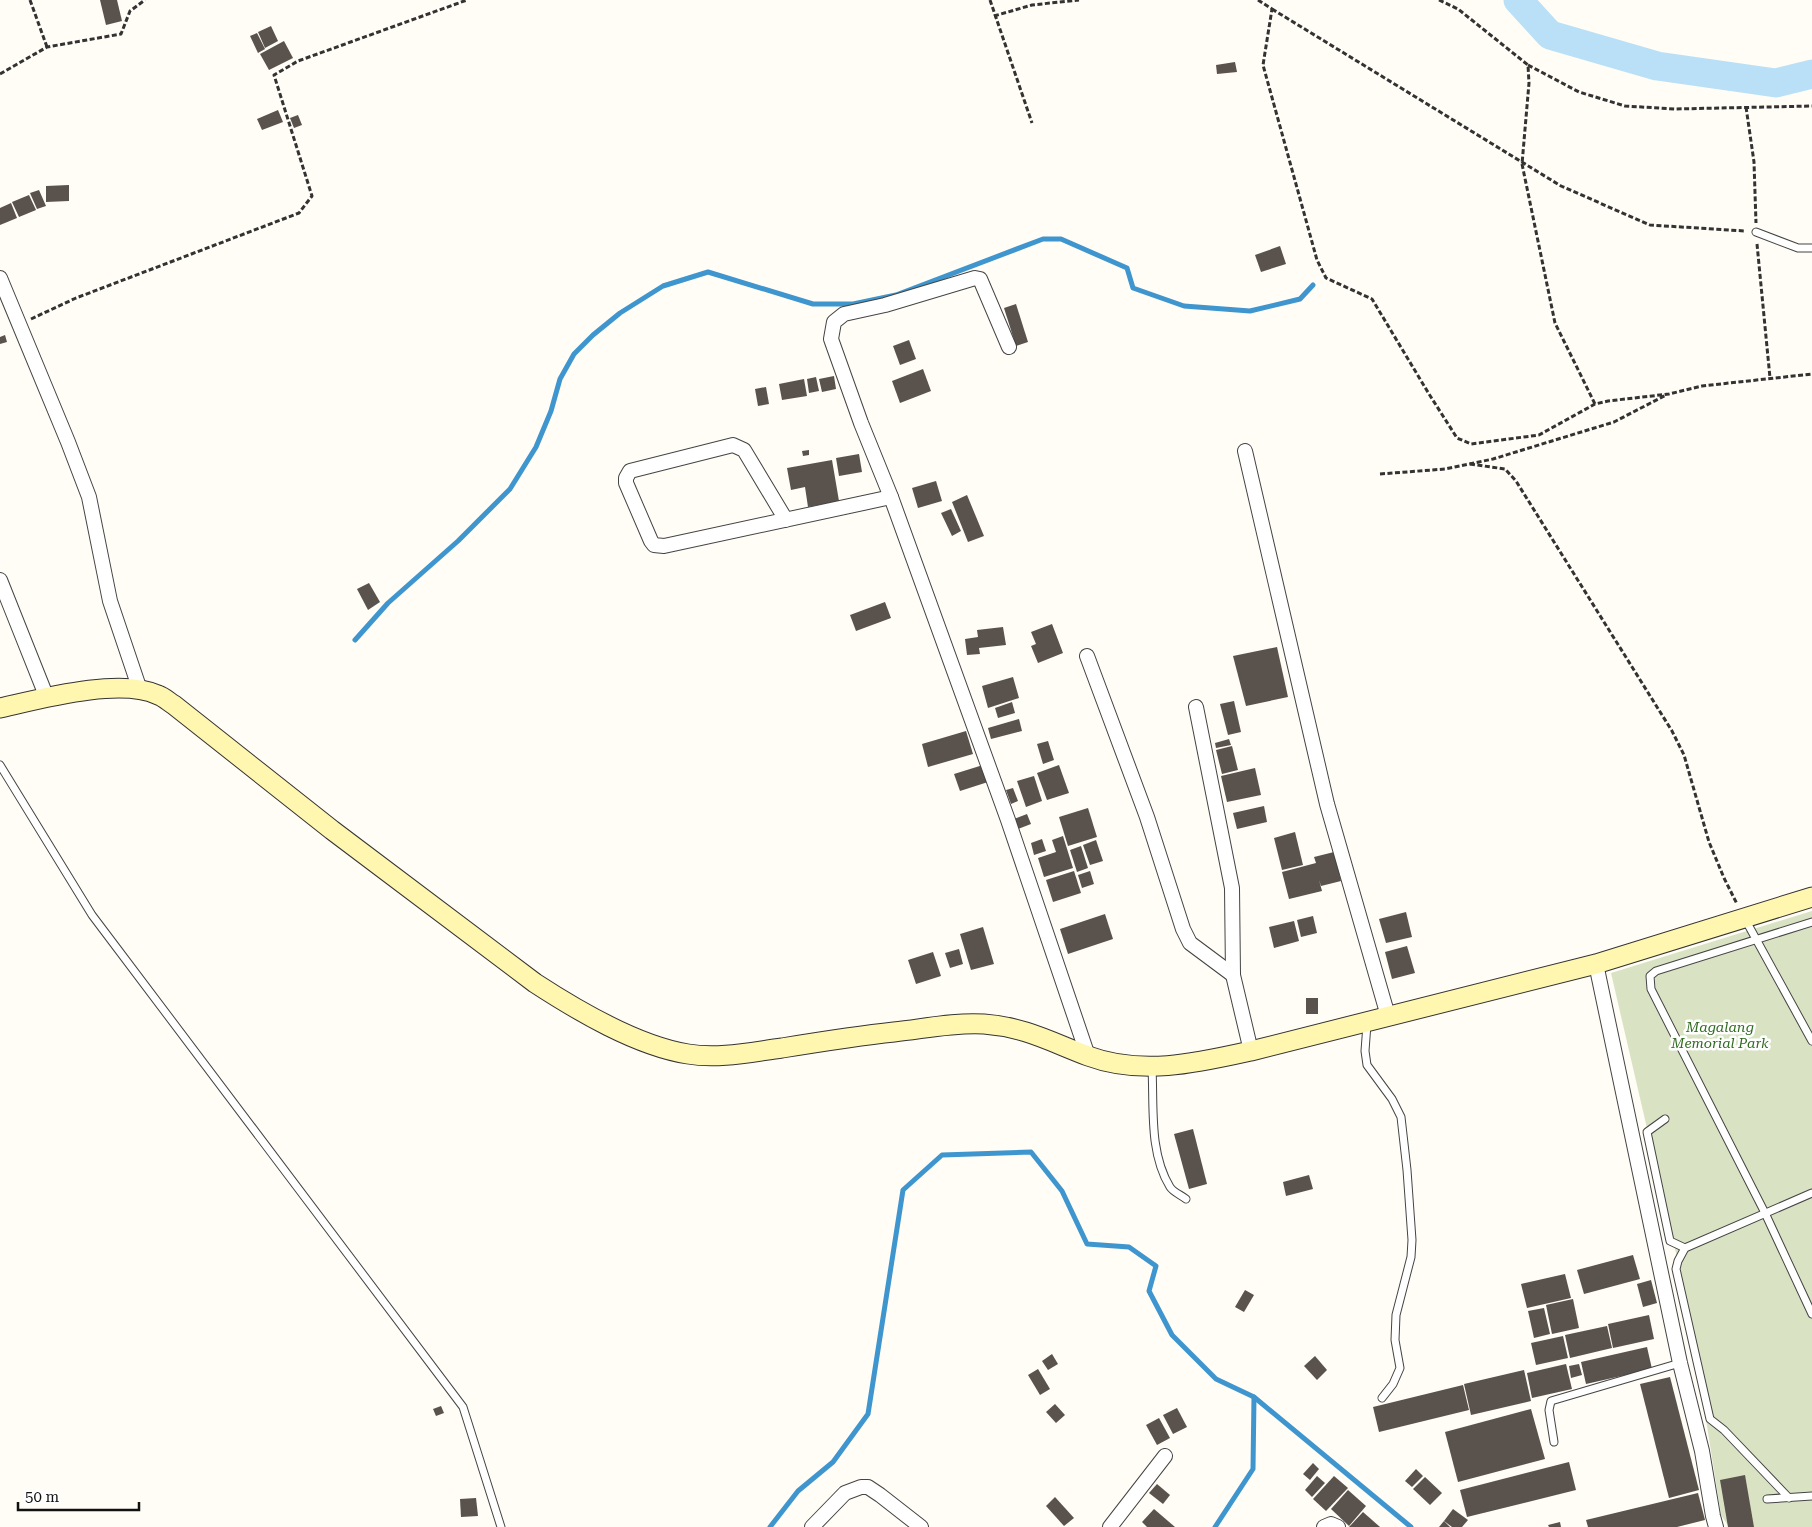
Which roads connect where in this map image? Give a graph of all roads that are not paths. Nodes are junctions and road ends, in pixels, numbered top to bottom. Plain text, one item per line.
1 (1756, 232) road end
2 (1812, 248) edge
3 (0, 278) edge
4 (1010, 347) dead end
5 (1245, 451) dead end
6 (891, 497) junction
7 (786, 520) junction
8 (0, 580) edge
9 (1087, 656) dead end
10 (140, 690) junction
11 (48, 698) junction
12 (1196, 707) dead end
13 (0, 708) edge
14 (0, 765) edge
15 (1812, 897) edge
16 (1744, 918) junction
17 (1812, 922) edge
18 (1756, 938) junction
19 (1596, 964) junction
20 (1233, 975) junction
21 (1388, 1016) junction
22 (1367, 1022) junction
23 (1812, 1041) edge
24 (1251, 1051) junction
25 (1088, 1056) junction
26 (1152, 1067) junction
27 (1665, 1119) dead end
28 (1812, 1193) edge
29 (1186, 1199) dead end
30 (1766, 1214) junction
31 (1685, 1248) junction
32 (1812, 1314) edge
33 (1680, 1363) junction
34 (1382, 1398) dead end
35 (1554, 1442) dead end
36 (1165, 1456) dead end
37 (1812, 1496) edge
38 (1789, 1498) junction
39 (1767, 1499) dead end
40 (501, 1527) edge
41 (812, 1527) edge
42 (921, 1527) edge
43 (1110, 1527) edge
44 (1324, 1527) edge
45 (1338, 1527) edge
46 (1716, 1527) edge

1 - 2 lane
3 - 10 street
4 - 6 street
5 - 21 street
6 - 7 street
6 - 25 street
7 - 7 street
8 - 11 street
9 - 20 street
10 - 11 street
10 - 25 street
11 - 13 street
12 - 20 street
14 - 40 lane
15 - 16 street
16 - 18 lane
16 - 19 street
17 - 18 lane
18 - 23 lane
18 - 30 lane
19 - 21 street
19 - 33 street
20 - 24 street
21 - 22 street
22 - 24 street
22 - 34 lane
24 - 26 street
25 - 26 street
26 - 29 lane
27 - 31 lane
28 - 30 lane
30 - 31 lane
30 - 32 lane
31 - 38 lane
33 - 35 lane
33 - 46 street
36 - 43 street
37 - 38 lane
38 - 39 lane
41 - 42 street
44 - 45 street

